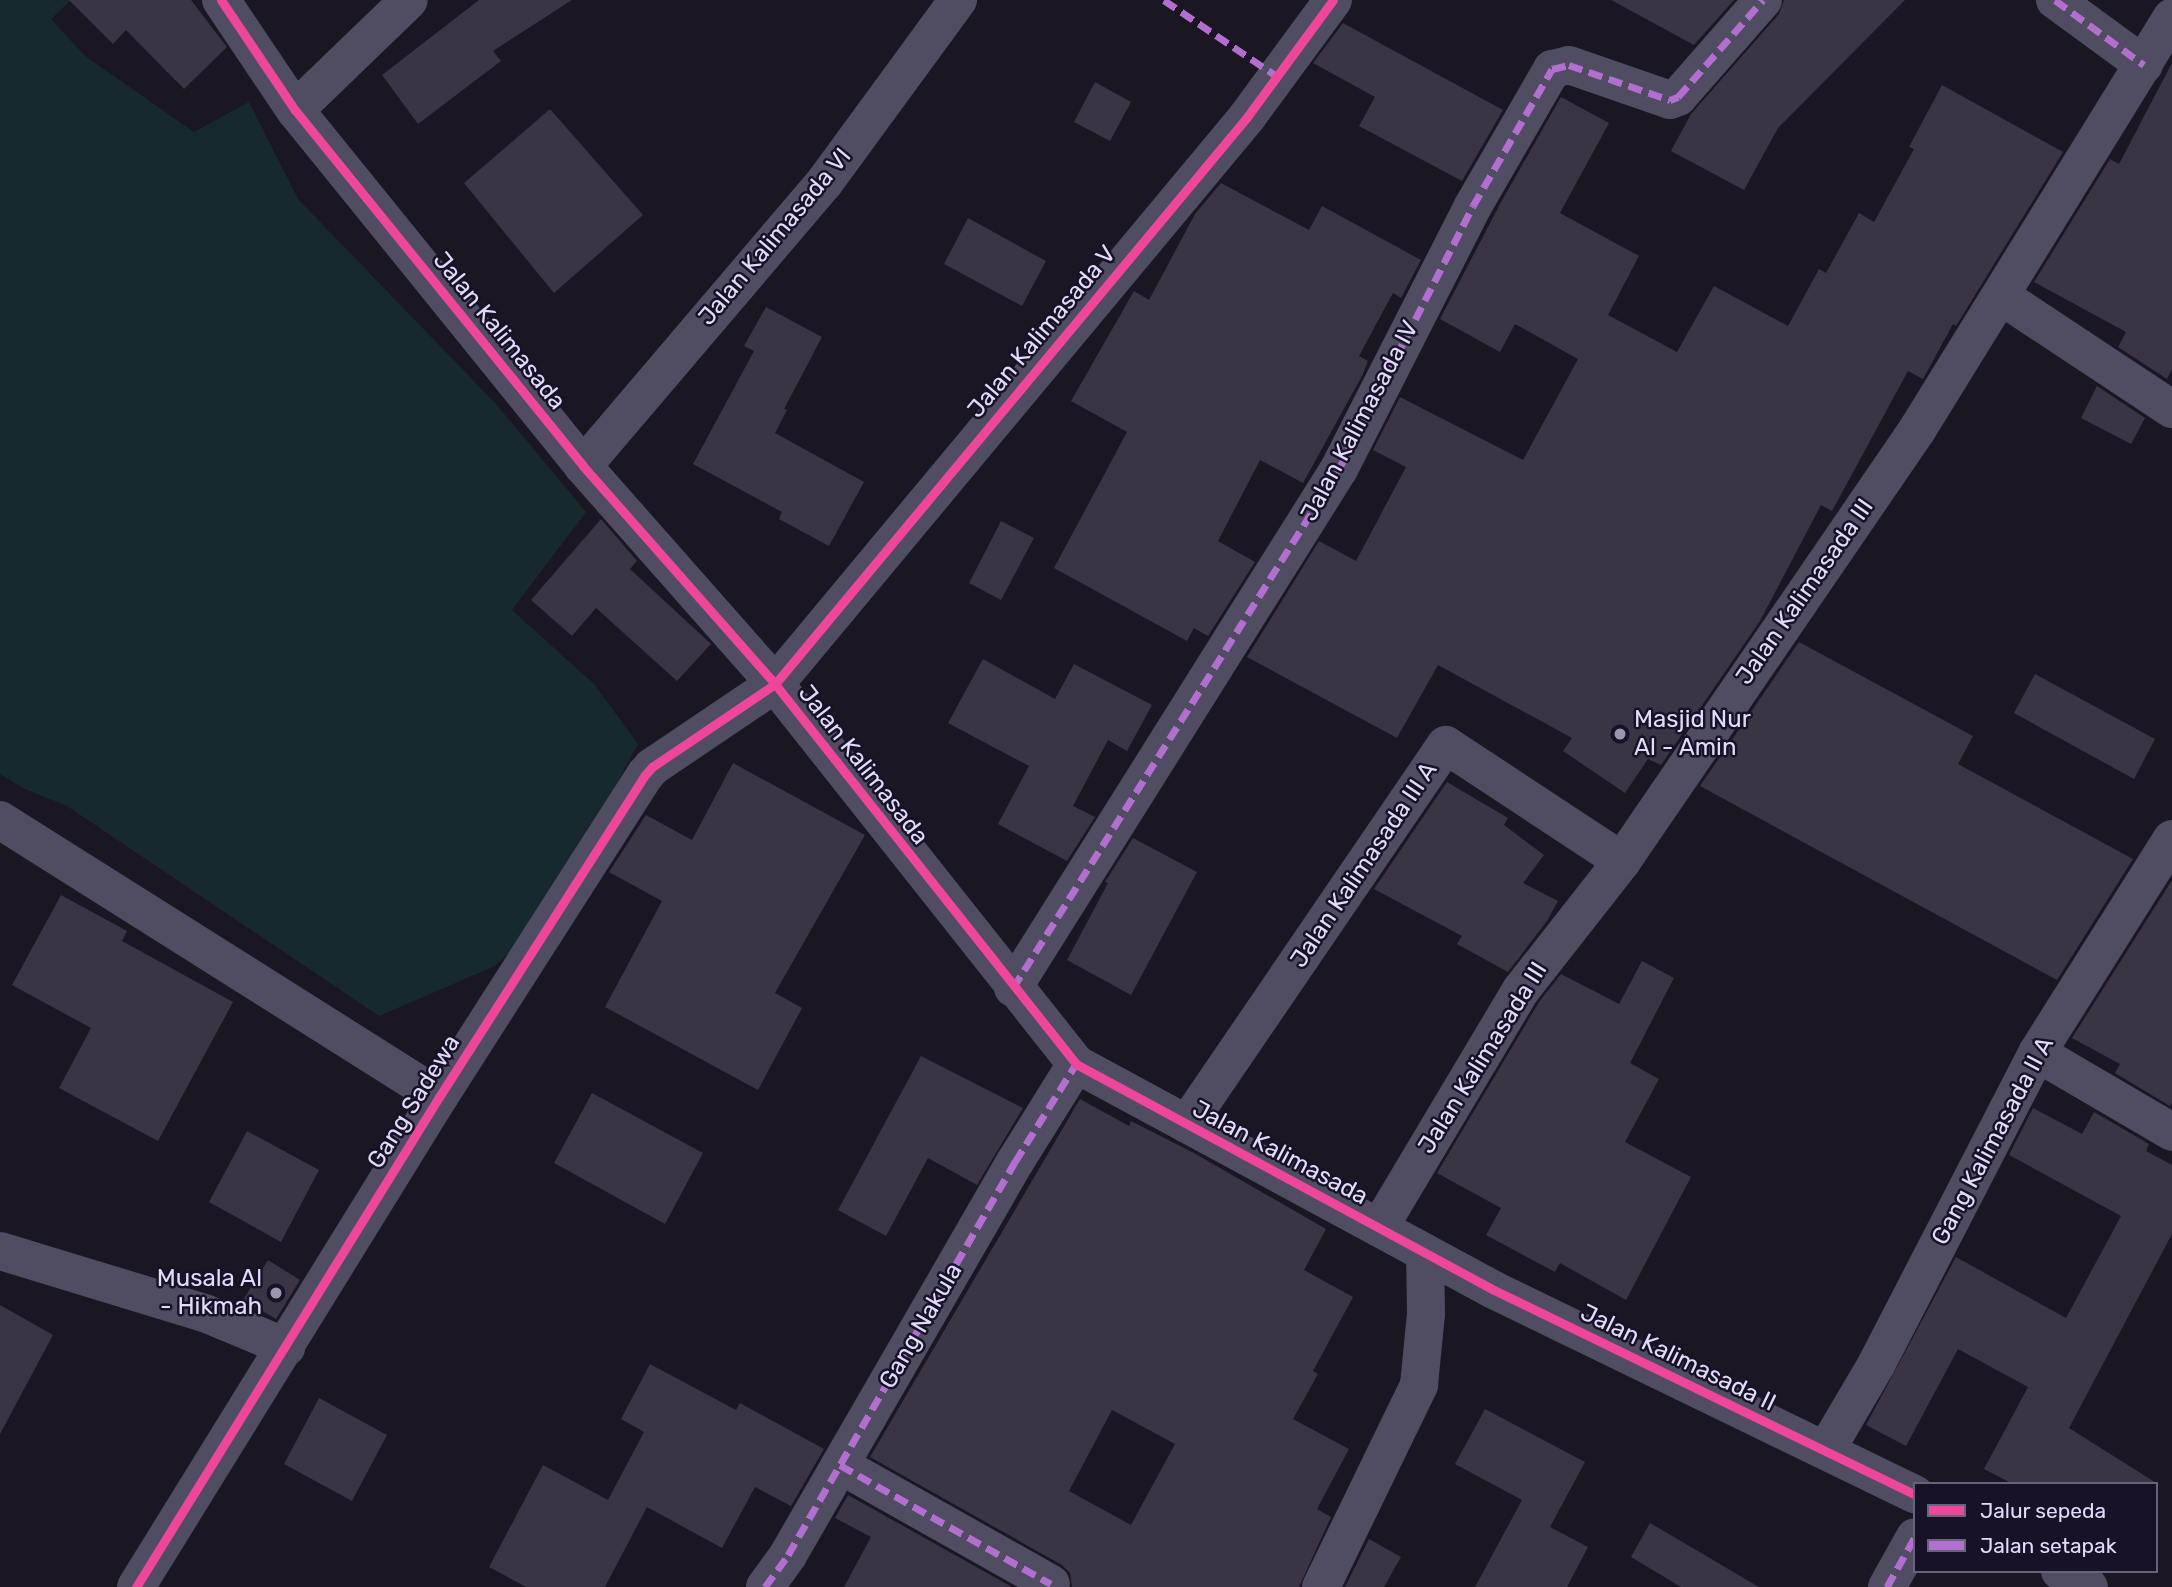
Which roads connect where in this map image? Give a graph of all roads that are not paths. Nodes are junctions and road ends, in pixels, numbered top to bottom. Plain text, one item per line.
1 (221, 0) edge
2 (409, 0) edge
3 (958, 0) edge
4 (1333, 0) edge
5 (1763, 0) edge
6 (2055, 0) edge
7 (2172, 17) edge
8 (2144, 65) junction
9 (288, 101) junction
10 (2001, 296) junction
11 (2172, 409) edge
12 (583, 466) junction
13 (775, 684) junction
14 (0, 820) edge
15 (2172, 840) edge
16 (1622, 860) junction
17 (1013, 988) junction
18 (2037, 1053) junction
19 (1076, 1064) junction
20 (439, 1097) junction
21 (1187, 1124) junction
22 (2172, 1132) edge
23 (1379, 1228) junction
24 (0, 1251) edge
25 (1425, 1253) junction
26 (286, 1347) junction
27 (1826, 1450) junction
28 (840, 1465) junction
29 (1913, 1493) edge
30 (1913, 1541) edge
31 (2064, 1573) edge
32 (1051, 1584) dead end
33 (136, 1587) edge
34 (765, 1587) edge
35 (1321, 1587) edge
36 (1887, 1587) edge
37 (2089, 1587) edge

1 - 9 street, Jalan Kalimasada
2 - 9 street
3 - 12 street, Jalan Kalimasada VI
4 - 13 street, Jalan Kalimasada V
5 - 17 street, Jalan Kalimasada IV
6 - 8 street
7 - 8 street, Jalan Kalimasada III
8 - 10 street, Jalan Kalimasada III
9 - 12 street, Jalan Kalimasada
10 - 11 street
10 - 16 street, Jalan Kalimasada III
12 - 13 street, Jalan Kalimasada
13 - 17 street, Jalan Kalimasada
13 - 20 street, Gang Sadewa
14 - 20 street
15 - 18 street, Gang Kalimasada II A
16 - 21 street, Jalan Kalimasada III A
16 - 23 street, Jalan Kalimasada III
17 - 19 street, Jalan Kalimasada
18 - 22 street
18 - 27 street, Gang Kalimasada II A
19 - 21 street, Jalan Kalimasada
19 - 28 street, Gang Nakula
20 - 26 street, Gang Sadewa
21 - 23 street, Jalan Kalimasada
23 - 25 street, Jalan Kalimasada
24 - 26 street
25 - 27 street, Jalan Kalimasada II
25 - 35 street
26 - 33 street, Gang Sadewa
27 - 29 street, Jalan Kalimasada II
28 - 32 street
28 - 34 street, Gang Nakula
30 - 36 street
31 - 37 street

